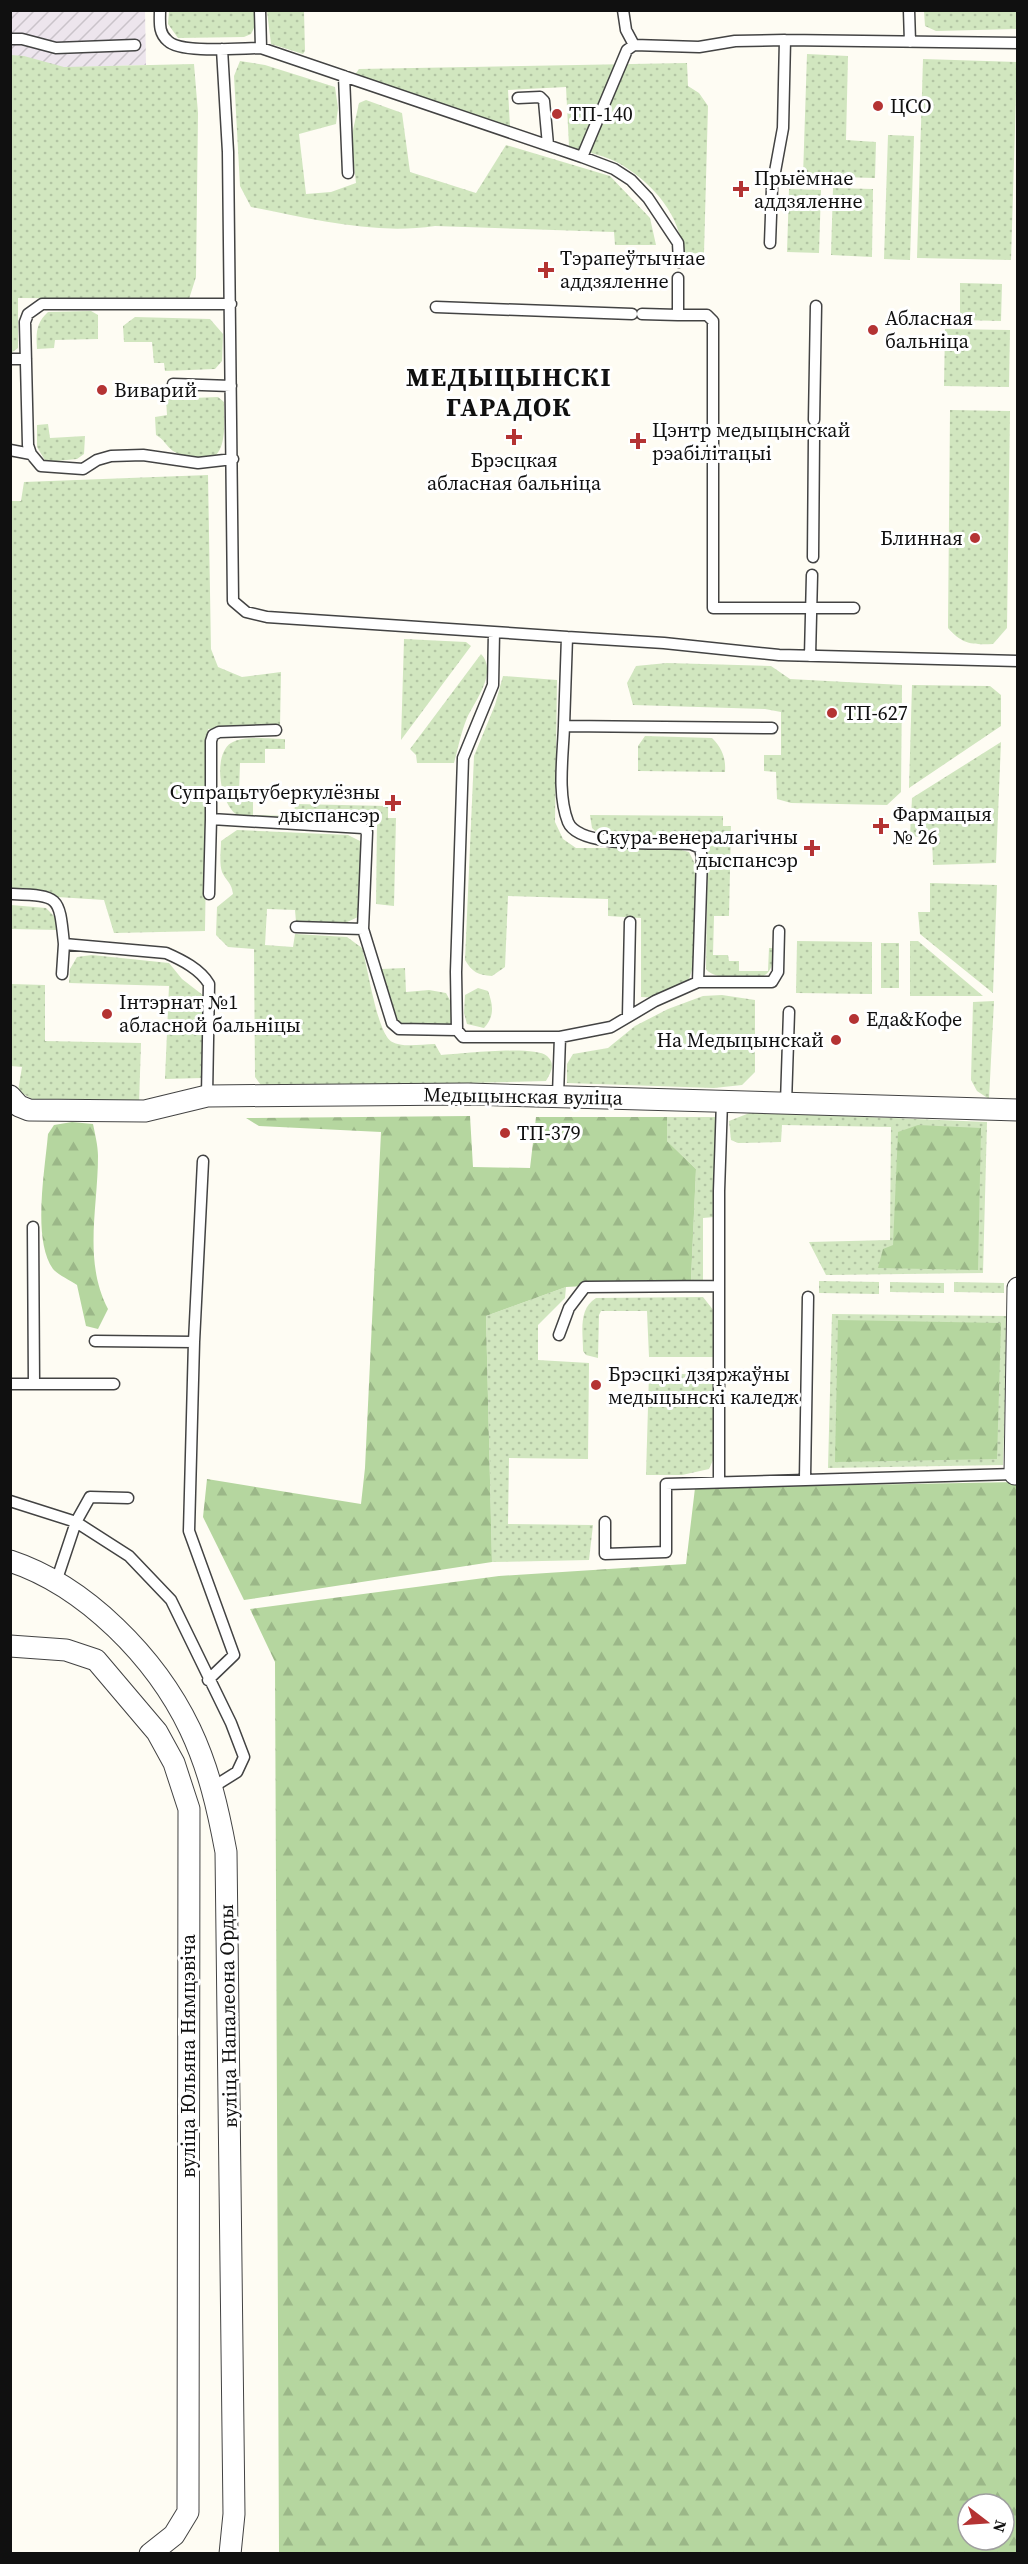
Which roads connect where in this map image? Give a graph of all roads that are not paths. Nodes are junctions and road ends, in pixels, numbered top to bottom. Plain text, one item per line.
1 (160, 10) edge
2 (260, 10) edge
3 (623, 10) edge
4 (909, 10) edge
5 (10, 39) edge
6 (785, 40) junction
7 (910, 42) junction
8 (1017, 43) edge
9 (135, 45) dead end
10 (634, 45) junction
11 (261, 48) junction
12 (222, 49) junction
13 (344, 76) junction
14 (518, 98) dead end
15 (548, 145) junction
16 (582, 157) junction
17 (348, 173) dead end
18 (770, 243) dead end
19 (679, 262) dead end
20 (678, 278) dead end
21 (231, 304) junction
22 (816, 306) dead end
23 (436, 308) dead end
24 (678, 315) junction
25 (10, 359) edge
26 (26, 359) junction
27 (173, 384) dead end
28 (231, 386) junction
29 (814, 420) dead end
30 (814, 437) dead end
31 (10, 450) edge
32 (31, 454) junction
33 (232, 459) junction
34 (813, 556) dead end
35 (812, 576) dead end
36 (812, 608) junction
37 (854, 608) dead end
38 (494, 632) junction
39 (567, 637) junction
40 (810, 656) junction
41 (1017, 661) edge
42 (564, 726) junction
43 (772, 728) dead end
44 (276, 730) dead end
45 (211, 819) junction
46 (10, 894) edge
47 (209, 894) dead end
48 (630, 922) dead end
49 (296, 927) dead end
50 (363, 929) junction
51 (779, 931) dead end
52 (64, 944) junction
53 (62, 974) dead end
54 (698, 982) junction
55 (789, 1012) dead end
56 (628, 1016) junction
57 (457, 1030) junction
58 (560, 1037) junction
59 (558, 1095) junction
60 (10, 1096) edge
61 (207, 1096) junction
62 (722, 1101) junction
63 (786, 1104) junction
64 (1017, 1110) edge
65 (203, 1161) dead end
66 (33, 1227) dead end
67 (719, 1286) junction
68 (1017, 1288) edge
69 (808, 1297) dead end
70 (559, 1335) dead end
71 (95, 1341) dead end
72 (194, 1342) junction
73 (10, 1384) edge
74 (34, 1384) junction
75 (114, 1384) dead end
76 (1015, 1474) joint
77 (805, 1478) junction
78 (719, 1481) junction
79 (128, 1497) dead end
80 (10, 1501) edge
81 (76, 1522) junction
82 (605, 1522) dead end
83 (14, 1562) edge
84 (56, 1582) junction
85 (10, 1646) edge
86 (208, 1680) junction
87 (213, 1787) junction
88 (150, 2553) edge
89 (230, 2553) edge

1 - 12 lane
2 - 11 lane
3 - 10 lane
4 - 7 lane
5 - 9 lane
6 - 7 lane
6 - 10 lane
6 - 18 lane
7 - 8 lane
10 - 16 lane
11 - 12 lane
11 - 13 lane
12 - 21 lane
13 - 15 lane
13 - 17 lane
14 - 15 lane
15 - 16 lane
16 - 19 lane
20 - 24 lane
21 - 26 lane
21 - 28 lane
22 - 29 lane
23 - 24 lane
24 - 36 lane
25 - 26 lane
26 - 32 lane
27 - 28 lane
28 - 33 lane
30 - 34 lane
31 - 32 lane
32 - 33 lane
33 - 38 lane
35 - 36 lane
36 - 37 lane
36 - 40 lane
38 - 39 lane
38 - 57 lane
39 - 40 lane
39 - 42 lane
40 - 41 lane
42 - 43 lane
42 - 54 lane
44 - 45 lane
45 - 47 lane
45 - 50 lane
46 - 52 lane
48 - 56 lane
49 - 50 lane
50 - 57 lane
51 - 54 lane
52 - 53 lane
52 - 61 lane
54 - 56 lane
55 - 63 lane
56 - 58 lane
57 - 58 lane
58 - 59 lane
59 - 61 street, Медыцынская вуліца
59 - 62 street, Медыцынская вуліца
60 - 61 street, Медыцынская вуліца
62 - 63 street, Медыцынская вуліца
62 - 67 lane
63 - 64 street, Медыцынская вуліца
65 - 72 lane
66 - 74 lane
67 - 70 lane
67 - 78 lane
68 - 76 street
69 - 77 lane
71 - 72 lane
72 - 86 lane
73 - 74 lane
74 - 75 lane
76 - 77 lane
77 - 78 lane
78 - 82 lane
79 - 81 lane
80 - 81 lane
81 - 84 lane
81 - 86 lane
83 - 84 street, вуліца Напалеона Орды
84 - 87 street, вуліца Напалеона Орды
85 - 88 street, вуліца Юльяна Нямцэвіча
86 - 87 lane
87 - 89 street, вуліца Напалеона Орды

